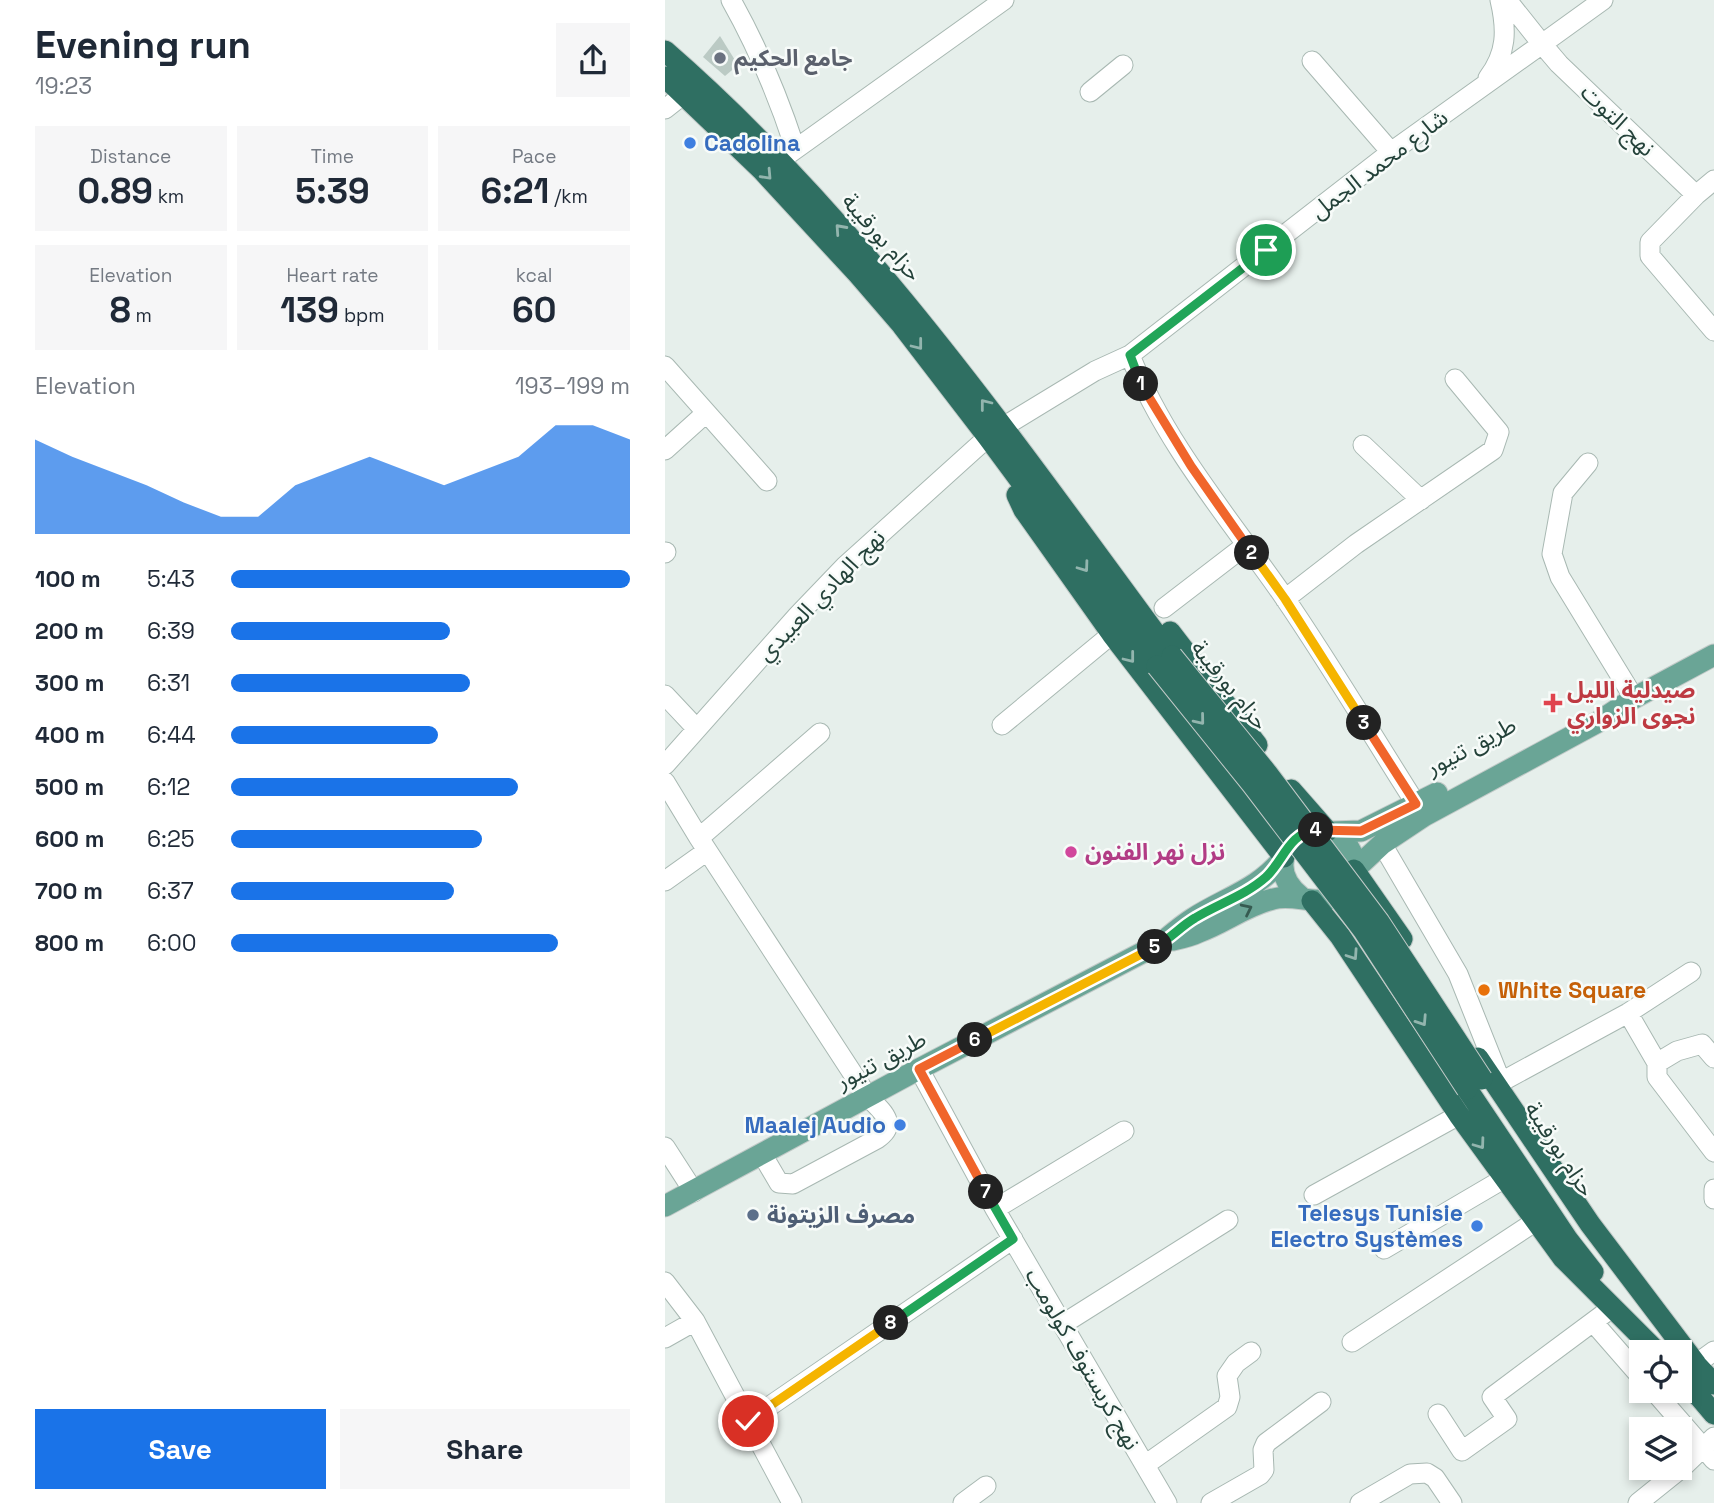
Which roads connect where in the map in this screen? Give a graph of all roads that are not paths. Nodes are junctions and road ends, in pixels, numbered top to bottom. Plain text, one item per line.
1 (731, 0) edge
2 (1004, 0) edge
3 (1500, 0) edge
4 (1507, 0) edge
5 (1603, 0) edge
6 (1542, 44) junction
7 (665, 51) edge
8 (1312, 61) dead end
9 (1123, 65) dead end
10 (665, 77) edge
11 (1479, 89) junction
12 (1090, 92) dead end
13 (684, 94) junction
14 (665, 109) edge
15 (1391, 152) junction
16 (787, 155) junction
17 (1714, 180) edge
18 (1696, 195) junction
19 (1714, 331) edge
20 (1130, 355) junction
21 (665, 366) edge
22 (1455, 379) dead end
23 (706, 412) junction
24 (995, 432) junction
25 (1363, 445) dead end
26 (665, 450) edge
27 (1588, 463) dead end
28 (767, 481) dead end
29 (1421, 500) junction
30 (1246, 545) junction
31 (1285, 599) junction
32 (1164, 608) dead end
33 (1112, 634) junction
34 (1714, 654) edge
35 (665, 695) edge
36 (1634, 698) junction
37 (1002, 725) dead end
38 (696, 728) junction
39 (820, 733) dead end
40 (665, 765) edge
41 (665, 782) edge
42 (1416, 804) junction
43 (1329, 831) junction
44 (1382, 844) junction
45 (703, 845) junction
46 (1284, 856) junction
47 (1354, 870) junction
48 (665, 881) edge
49 (1307, 899) junction
50 (1161, 943) junction
51 (1691, 972) dead end
52 (1628, 1013) junction
53 (1714, 1058) edge
54 (1657, 1063) junction
55 (919, 1069) junction
56 (1486, 1084) junction
57 (868, 1097) junction
58 (1459, 1115) junction
59 (1124, 1131) dead end
60 (665, 1147) edge
61 (1714, 1152) edge
62 (762, 1154) junction
63 (1505, 1178) junction
64 (1714, 1189) edge
65 (694, 1192) junction
66 (1314, 1195) dead end
67 (1714, 1199) edge
68 (665, 1206) edge
69 (995, 1209) junction
70 (1228, 1220) dead end
71 (1537, 1221) junction
72 (1013, 1239) junction
73 (1384, 1249) dead end
74 (665, 1282) edge
75 (1613, 1307) junction
76 (695, 1321) junction
77 (1593, 1322) junction
78 (1063, 1324) junction
79 (665, 1338) edge
80 (1647, 1340) edge
81 (1649, 1340) edge
82 (1661, 1340) edge
83 (1352, 1342) dead end
84 (1714, 1351) edge
85 (1251, 1352) dead end
86 (1629, 1363) edge
87 (1692, 1366) edge
88 (1692, 1375) edge
89 (1692, 1383) edge
90 (1714, 1384) edge
91 (1321, 1402) dead end
92 (1666, 1403) edge
93 (1438, 1414) dead end
94 (1714, 1415) edge
95 (748, 1421) junction
96 (1710, 1448) edge
97 (1145, 1465) junction
98 (986, 1486) dead end
99 (792, 1503) edge
100 (963, 1503) edge
101 (1167, 1503) edge
102 (1211, 1503) edge
103 (1360, 1503) edge
104 (1452, 1503) edge
105 (1638, 1503) edge

1 - 16 street
2 - 16 street
3 - 11 street
4 - 6 street
5 - 6 street, شارع محمد الجمل
6 - 11 street, شارع محمد الجمل
6 - 18 street, نهج التوت
7 - 16 highway, حزام بورقيبة
8 - 15 street
9 - 12 street
10 - 13 highway, حزام بورقيبة
11 - 15 street, شارع محمد الجمل
13 - 14 street
13 -> 24 highway, حزام بورقيبة
15 - 20 street, شارع محمد الجمل
24 -> 16 highway, حزام بورقيبة
17 - 18 street
18 - 19 street
20 - 24 street, شارع محمد الجمل
20 - 30 street
21 - 23 street
22 - 29 street
23 - 26 street
23 - 28 street
24 - 33 highway
24 - 38 street, نهج الهادي العبيدي
24 - 43 highway
24 - 56 highway, حزام بورقيبة, bridge
25 - 29 street
27 - 36 street
29 - 31 street
30 - 31 street
30 - 32 street
31 - 42 street
33 - 37 street
33 -> 46 highway
34 - 36 main road, طريق تنيور
35 - 38 street
36 - 42 main road, طريق تنيور
36 - 44 main road, طريق تنيور
38 - 40 street, نهج الهادي العبيدي
39 - 45 street
41 - 45 street
42 - 43 main road, طريق تنيور
43 - 46 main road
43 - 47 main road
44 - 47 main road, طريق تنيور
44 - 56 street
45 - 48 street
45 - 57 street
46 - 49 main road
46 - 50 main road, طريق تنيور
47 - 49 main road
47 - 56 highway
50 -> 49 main road, طريق تنيور
49 -> 58 highway
50 - 55 main road, طريق تنيور
51 - 52 street
52 - 54 street
52 - 56 street
53 - 54 street
54 - 61 street
55 - 57 main road, طريق تنيور
55 - 69 street, نهج كريستوف كولومب
56 - 81 highway, حزام بورقيبة
56 - 82 highway, حزام بورقيبة
57 - 62 main road, طريق تنيور
57 - 62 street
58 -> 63 highway
58 - 66 street
59 - 69 street
60 - 65 street
62 - 65 main road, طريق تنيور
63 - 71 highway
63 - 73 street
64 - 67 street
65 - 68 main road, طريق تنيور
69 - 72 street, نهج كريستوف كولومب
70 - 78 street
71 - 75 highway
71 - 83 street
72 - 78 street, نهج كريستوف كولومب
72 - 95 street
74 - 76 street
75 - 77 street
75 - 80 highway
76 - 79 street
76 - 95 street
77 - 86 street
77 - 93 street
78 - 97 street, نهج كريستوف كولومب
84 - 87 street
85 - 97 street
88 - 90 highway, حزام بورقيبة
89 - 94 highway, حزام بورقيبة
91 - 102 street
92 - 96 street
95 - 99 street
96 - 105 street
97 - 101 street, نهج كريستوف كولومب
98 - 100 street
103 - 104 street

